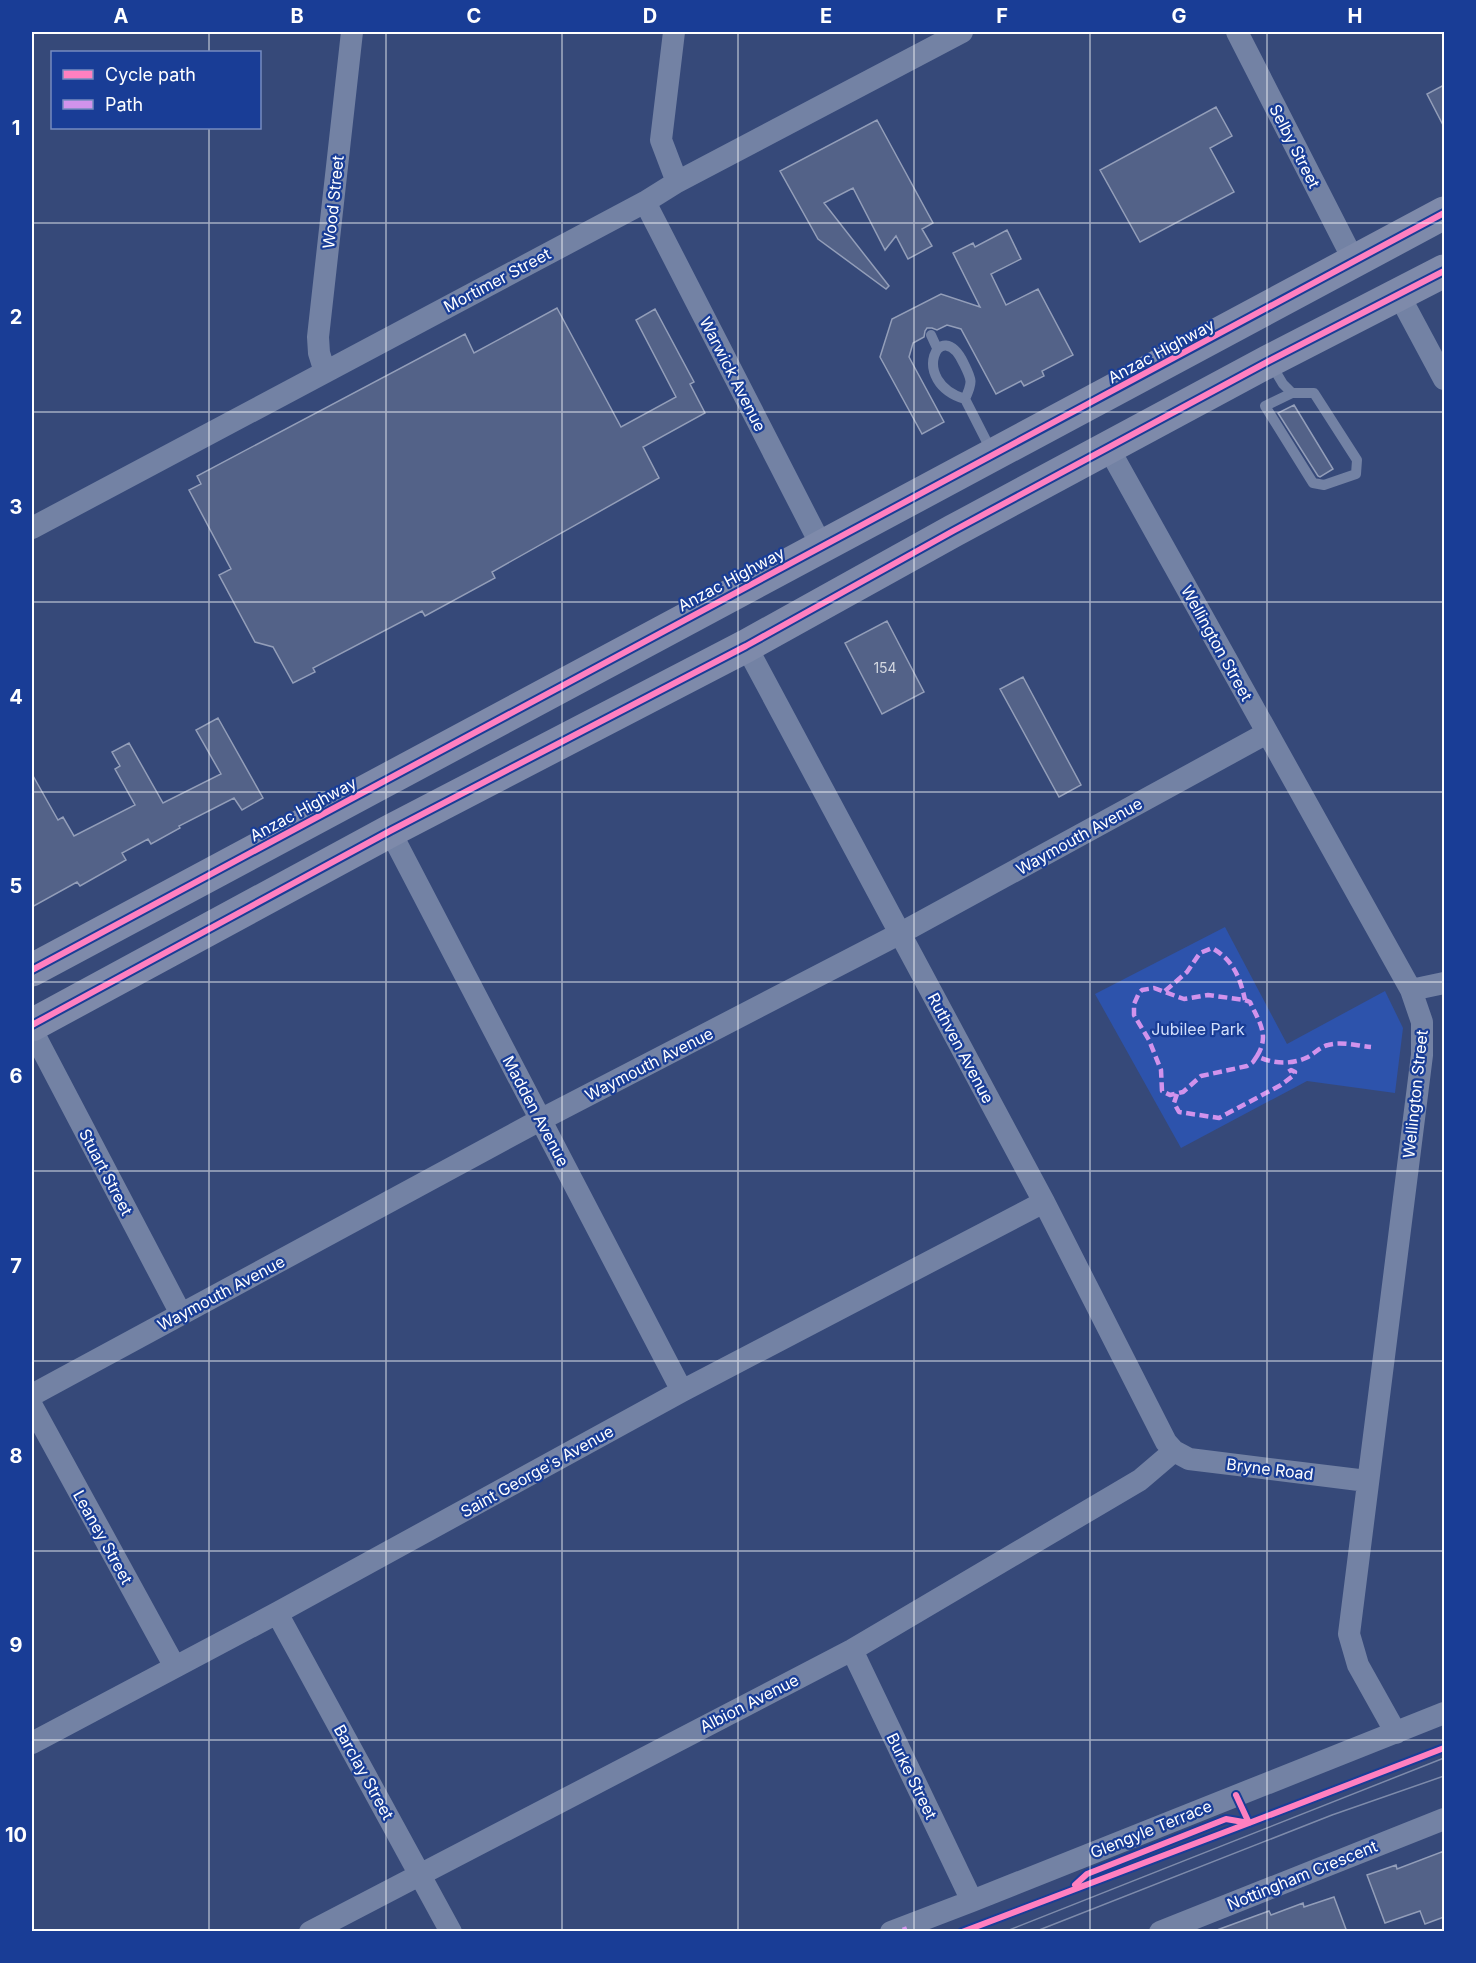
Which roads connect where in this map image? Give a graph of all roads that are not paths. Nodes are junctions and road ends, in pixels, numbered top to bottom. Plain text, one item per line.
1 (352, 32) edge
2 (674, 32) edge
3 (962, 32) edge
4 (1237, 32) edge
5 (677, 182) junction
6 (645, 202) junction
7 (1444, 213) edge
8 (1354, 261) junction
9 (1444, 271) edge
10 (1399, 295) junction
11 (1251, 319) junction
12 (931, 335) dead end
13 (1304, 345) junction
14 (937, 348) junction
15 (1194, 349) junction
16 (1269, 361) junction
17 (325, 372) junction
18 (1444, 379) edge
19 (1230, 383) junction
20 (1292, 393) junction
21 (965, 399) junction
22 (1109, 448) junction
23 (994, 456) junction
24 (929, 490) junction
25 (32, 528) edge
26 (953, 531) junction
27 (822, 546) junction
28 (746, 646) junction
29 (1268, 733) junction
30 (313, 819) junction
31 (390, 831) junction
32 (114, 926) junction
33 (899, 934) junction
34 (163, 952) junction
35 (32, 970) edge
36 (1444, 983) edge
37 (1411, 990) junction
38 (32, 1025) edge
39 (32, 1030) edge
40 (540, 1120) junction
41 (1044, 1202) junction
42 (181, 1314) junction
43 (682, 1391) junction
44 (32, 1395) edge
45 (32, 1406) edge
46 (1174, 1451) junction
47 (1367, 1481) junction
48 (277, 1613) junction
49 (852, 1650) junction
50 (175, 1668) junction
51 (1444, 1713) edge
52 (1396, 1732) junction
53 (32, 1743) edge
54 (1444, 1819) edge
55 (419, 1874) junction
56 (972, 1901) junction
57 (310, 1932) edge
58 (451, 1932) edge
59 (891, 1932) edge
60 (1160, 1932) edge

1 - 17 street, Wood Street
2 - 5 street
3 - 5 street, Mortimer Street
4 - 8 street, Selby Street
5 - 6 street, Mortimer Street
6 - 17 street, Mortimer Street
6 - 27 street, Warwick Avenue
7 - 8 highway, Anzac Highway
8 - 11 highway, Anzac Highway
9 - 10 highway
10 - 13 highway
10 - 18 street
11 - 13 highway
11 - 15 highway, Anzac Highway
12 - 14 lane
13 - 16 highway
14 - 21 lane
14 - 21 lane
15 - 19 highway
15 - 23 highway, Anzac Highway
16 - 19 highway
16 - 20 lane
17 - 25 street, Mortimer Street
19 - 22 highway
20 - 20 lane
21 - 23 lane
22 - 26 highway
22 - 29 street, Wellington Street
23 - 24 highway, Anzac Highway
24 - 26 highway
24 - 27 highway, Anzac Highway
26 - 28 highway
27 - 30 highway, Anzac Highway
28 - 31 highway
28 - 33 street, Ruthven Avenue
29 - 33 street, Waymouth Avenue
29 - 37 street, Wellington Street
30 - 31 highway
30 - 32 highway, Anzac Highway
31 - 34 highway
31 - 40 street, Madden Avenue
32 - 34 highway
32 - 35 highway, Anzac Highway
33 - 40 street, Waymouth Avenue
33 - 41 street, Ruthven Avenue
34 - 38 highway
36 - 37 street
37 - 47 street, Wellington Street
39 - 42 street, Stuart Street
40 - 42 street, Waymouth Avenue
40 - 43 street, Madden Avenue
41 - 43 street, Saint George's Avenue
41 - 46 street, Ruthven Avenue
42 - 44 street, Waymouth Avenue
43 - 48 street, Saint George's Avenue
45 - 50 street, Leaney Street
46 - 47 street, Bryne Road
46 - 49 street, Albion Avenue
47 - 52 street, Wellington Street
48 - 50 street, Saint George's Avenue
48 - 55 street, Barclay Street
49 - 55 street, Albion Avenue
49 - 56 street, Burke Street
50 - 53 street, Saint George's Avenue
51 - 52 street, Glengyle Terrace
52 - 56 street, Glengyle Terrace
54 - 60 street, Nottingham Crescent
55 - 57 street, Albion Avenue
55 - 58 street, Barclay Street
56 - 59 street, Glengyle Terrace

